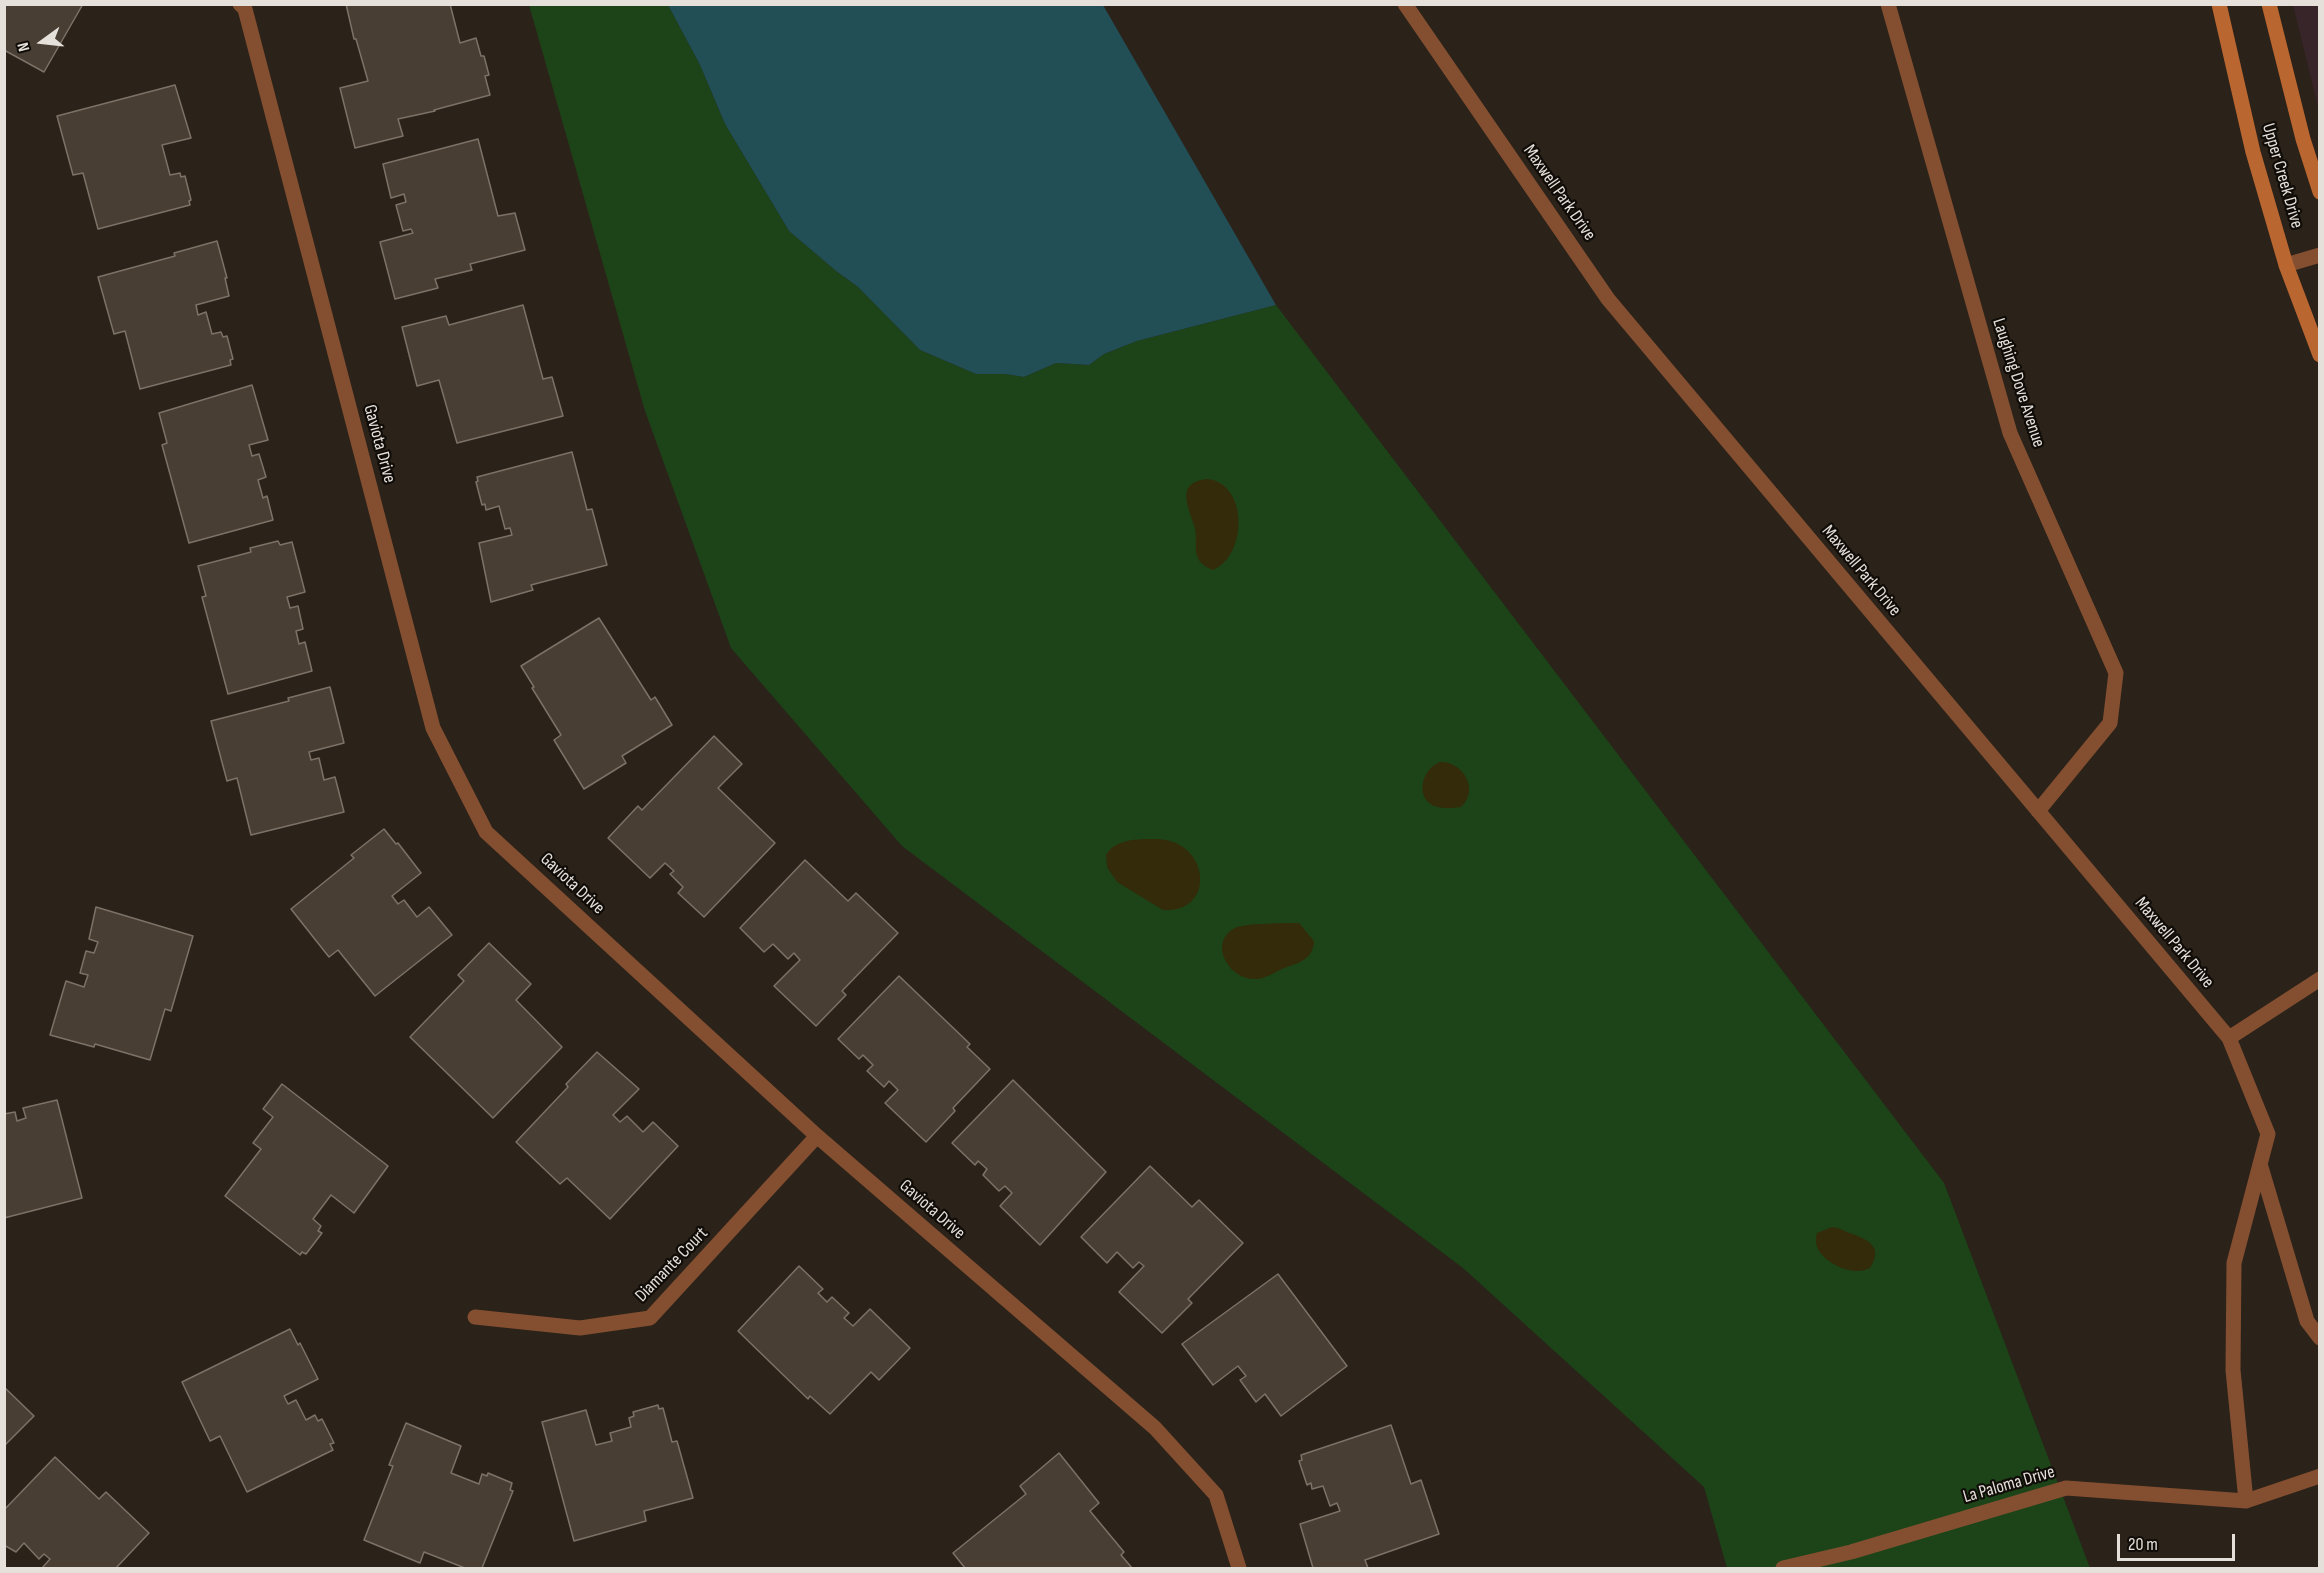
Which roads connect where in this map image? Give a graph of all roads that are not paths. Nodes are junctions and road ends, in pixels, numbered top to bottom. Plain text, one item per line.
1 (240, 4) edge
2 (1405, 4) edge
3 (1888, 4) edge
4 (2219, 4) edge
5 (2269, 4) edge
6 (2319, 192) edge
7 (2319, 255) edge
8 (2286, 265) junction
9 (2319, 355) edge
10 (2038, 812) junction
11 (2319, 979) edge
12 (2229, 1038) junction
13 (817, 1136) junction
14 (2260, 1164) junction
15 (475, 1317) dead end
16 (2319, 1338) edge
17 (2319, 1476) edge
18 (2246, 1501) junction
19 (1239, 1569) edge
20 (1783, 1569) edge

1 - 13 street, Gaviota Drive
2 - 10 street, Maxwell Park Drive
3 - 10 street, Laughing Dove Avenue
4 - 8 street, Upper Creek Drive
5 - 6 street, Upper Creek Drive
7 - 8 street
8 - 9 street, Upper Creek Drive
10 - 12 street, Maxwell Park Drive
11 - 12 street
12 - 14 street, Maxwell Park Drive
13 - 15 street, Diamante Court
13 - 19 street, Gaviota Drive
14 - 16 street
14 - 18 street, Maxwell Park Drive
17 - 18 street, La Paloma Drive
18 - 20 street, La Paloma Drive

